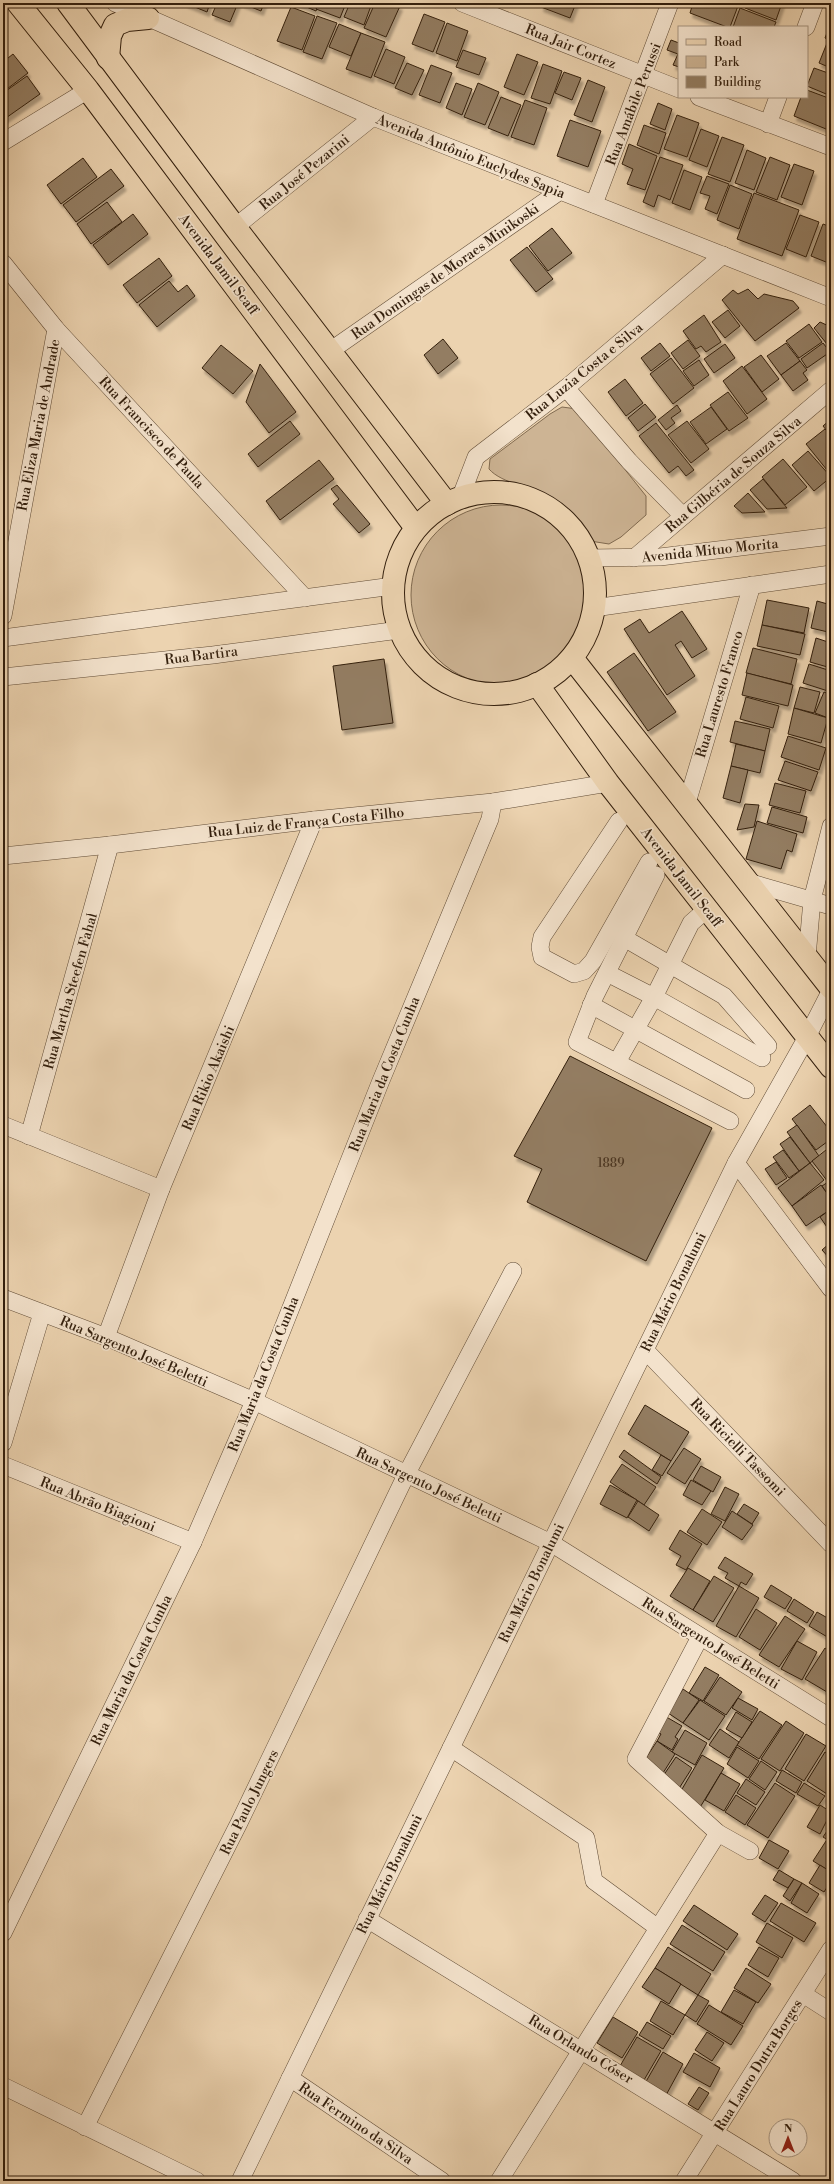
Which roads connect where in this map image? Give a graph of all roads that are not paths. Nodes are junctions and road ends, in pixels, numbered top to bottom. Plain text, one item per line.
1 (18, 3) edge
2 (68, 3) edge
3 (115, 3) edge
4 (462, 3) edge
5 (670, 3) edge
6 (815, 3) edge
7 (148, 18) junction
8 (806, 26) edge
9 (108, 58) junction
10 (644, 76) junction
11 (678, 89) edge
12 (88, 90) junction
13 (702, 98) edge
14 (778, 98) edge
15 (373, 117) junction
16 (768, 124) junction
17 (3, 142) edge
18 (831, 147) edge
19 (560, 191) junction
20 (594, 204) junction
21 (235, 227) junction
22 (723, 256) junction
23 (3, 264) edge
24 (831, 298) edge
25 (56, 329) junction
26 (330, 351) junction
27 (566, 388) junction
28 (831, 390) edge
29 (454, 500) junction
30 (683, 516) junction
31 (416, 528) junction
32 (831, 536) edge
33 (589, 558) junction
34 (634, 558) junction
35 (831, 574) edge
36 (752, 585) junction
37 (393, 586) junction
38 (305, 598) junction
39 (594, 608) junction
40 (3, 616) edge
41 (399, 630) junction
42 (3, 638) edge
43 (572, 658) junction
44 (3, 677) edge
45 (538, 684) junction
46 (608, 783) junction
47 (493, 802) junction
48 (687, 803) junction
49 (314, 820) junction
50 (619, 821) dead end
51 (831, 826) edge
52 (110, 845) junction
53 (3, 856) edge
54 (748, 882) junction
55 (812, 900) junction
56 (831, 906) edge
57 (707, 909) junction
58 (624, 938) junction
59 (807, 957) junction
60 (670, 964) junction
61 (607, 973) junction
62 (831, 989) edge
63 (654, 997) junction
64 (591, 1005) junction
65 (636, 1029) junction
66 (807, 1037) junction
67 (617, 1062) junction
68 (831, 1067) edge
69 (746, 1090) dead end
70 (730, 1121) dead end
71 (3, 1125) edge
72 (29, 1136) junction
73 (736, 1163) junction
74 (162, 1189) junction
75 (513, 1271) dead end
76 (831, 1289) edge
77 (3, 1298) edge
78 (42, 1313) junction
79 (106, 1337) junction
80 (645, 1350) junction
81 (254, 1401) junction
82 (3, 1443) edge
83 (3, 1465) edge
84 (406, 1475) junction
85 (193, 1542) junction
86 (550, 1543) junction
87 (831, 1544) edge
88 (700, 1637) junction
89 (831, 1718) edge
90 (451, 1748) junction
91 (718, 1833) junction
92 (750, 1851) dead end
93 (367, 1919) junction
94 (658, 1928) junction
95 (3, 1933) edge
96 (831, 1949) edge
97 (803, 1994) junction
98 (831, 2012) edge
99 (581, 2050) junction
100 (290, 2078) junction
101 (3, 2086) edge
102 (86, 2127) junction
103 (716, 2132) junction
104 (197, 2181) edge
105 (240, 2181) edge
106 (442, 2181) edge
107 (500, 2181) edge
108 (684, 2181) edge
109 (793, 2181) edge

1 - 12 main road, Avenida Jamil Scaff
2 - 9 main road
3 - 7 street, Avenida Antônio Euclydes Sapia
4 - 10 street, Rua Jair Cortez
5 - 10 street, Rua Amábile Perussi
6 - 8 street
7 - 9 main road
7 - 15 street, Avenida Antônio Euclydes Sapia
9 - 21 main road
10 - 11 street, Rua Jair Cortez
10 - 20 street, Rua Amábile Perussi
12 - 17 street
12 - 31 main road, Avenida Jamil Scaff
13 - 16 street
14 - 16 street
15 - 19 street, Avenida Antônio Euclydes Sapia
15 - 21 street, Rua José Pezarini
16 - 18 street
19 - 20 street, Avenida Antônio Euclydes Sapia
19 - 26 street, Rua Domingas de Moraes Minikoski
20 - 22 street, Avenida Antônio Euclydes Sapia
21 - 26 main road
22 - 24 street, Avenida Antônio Euclydes Sapia
22 - 27 street, Rua Luzia Costa e Silva
23 - 25 street, Rua Francisco de Paula
25 - 38 street, Rua Francisco de Paula
25 - 40 street, Rua Eliza Maria de Andrade
26 - 29 main road
27 - 29 street, Rua Luzia Costa e Silva
27 - 30 street
28 - 30 street, Rua Gilbéria de Souza Silva
29 - 31 main road
29 - 33 main road
30 - 34 street, Rua Gilbéria de Souza Silva
31 - 37 main road
32 - 34 street, Avenida Mituo Morita
33 - 34 street, Avenida Mituo Morita
33 - 39 main road
35 - 36 street
36 - 39 street
36 - 48 street, Rua Lauresto Franco
37 - 38 street
37 - 41 main road
38 - 42 street
39 - 43 main road
41 - 44 street, Rua Bartira
41 - 45 main road
43 - 45 main road
43 - 48 main road
45 - 46 main road, Avenida Jamil Scaff
46 - 47 street, Rua Luiz de França Costa Filho
46 - 57 main road, Avenida Jamil Scaff
47 - 49 street, Rua Luiz de França Costa Filho
47 - 81 street, Rua Maria da Costa Cunha
48 - 54 main road
49 - 52 street, Rua Luiz de França Costa Filho
49 - 74 street, Rua Rikio Akaishi
50 - 58 street
51 - 55 street
52 - 53 street, Rua Luiz de França Costa Filho
52 - 72 street, Rua Martha Steefen Fahal
54 - 55 street
54 - 59 main road
55 - 56 street
55 - 59 street
57 - 60 street
57 - 66 main road, Avenida Jamil Scaff
58 - 60 street
58 - 61 street
59 - 62 main road
60 - 63 street
60 - 63 street
61 - 63 street
61 - 64 street
62 - 66 street, Rua Mário Bonalumi
63 - 65 street
64 - 65 street
64 - 67 street
65 - 67 street
65 - 69 street
66 - 68 main road, Avenida Jamil Scaff
66 - 73 street, Rua Mário Bonalumi
67 - 70 street
71 - 72 street
72 - 74 street
73 - 76 street
73 - 80 street, Rua Mário Bonalumi
74 - 79 street, Rua Rikio Akaishi
75 - 84 street, Rua Paulo Jungers
77 - 78 street, Rua Sargento José Beletti
78 - 79 street, Rua Sargento José Beletti
78 - 82 street
79 - 81 street, Rua Sargento José Beletti
80 - 86 street, Rua Mário Bonalumi
80 - 87 street, Rua Ricielli Tassomi
81 - 84 street, Rua Sargento José Beletti
81 - 85 street, Rua Maria da Costa Cunha
83 - 85 street, Rua Abrão Biagioni
84 - 86 street, Rua Sargento José Beletti
84 - 102 street, Rua Paulo Jungers
85 - 95 street, Rua Maria da Costa Cunha
86 - 88 street, Rua Sargento José Beletti
86 - 90 street, Rua Mário Bonalumi
88 - 89 street, Rua Sargento José Beletti
88 - 91 street
90 - 93 street, Rua Mário Bonalumi
90 - 94 street
91 - 92 street
91 - 94 street
93 - 99 street, Rua Orlando Cóser
93 - 100 street, Rua Mário Bonalumi
94 - 99 street
96 - 97 street, Rua Lauro Dutra Borges
97 - 98 street
97 - 103 street, Rua Lauro Dutra Borges
99 - 103 street, Rua Orlando Cóser
99 - 107 street
100 - 105 street, Rua Mário Bonalumi
100 - 106 street, Rua Fermino da Silva
101 - 102 street
102 - 104 street
103 - 108 street, Rua Lauro Dutra Borges
103 - 109 street, Rua Orlando Cóser

